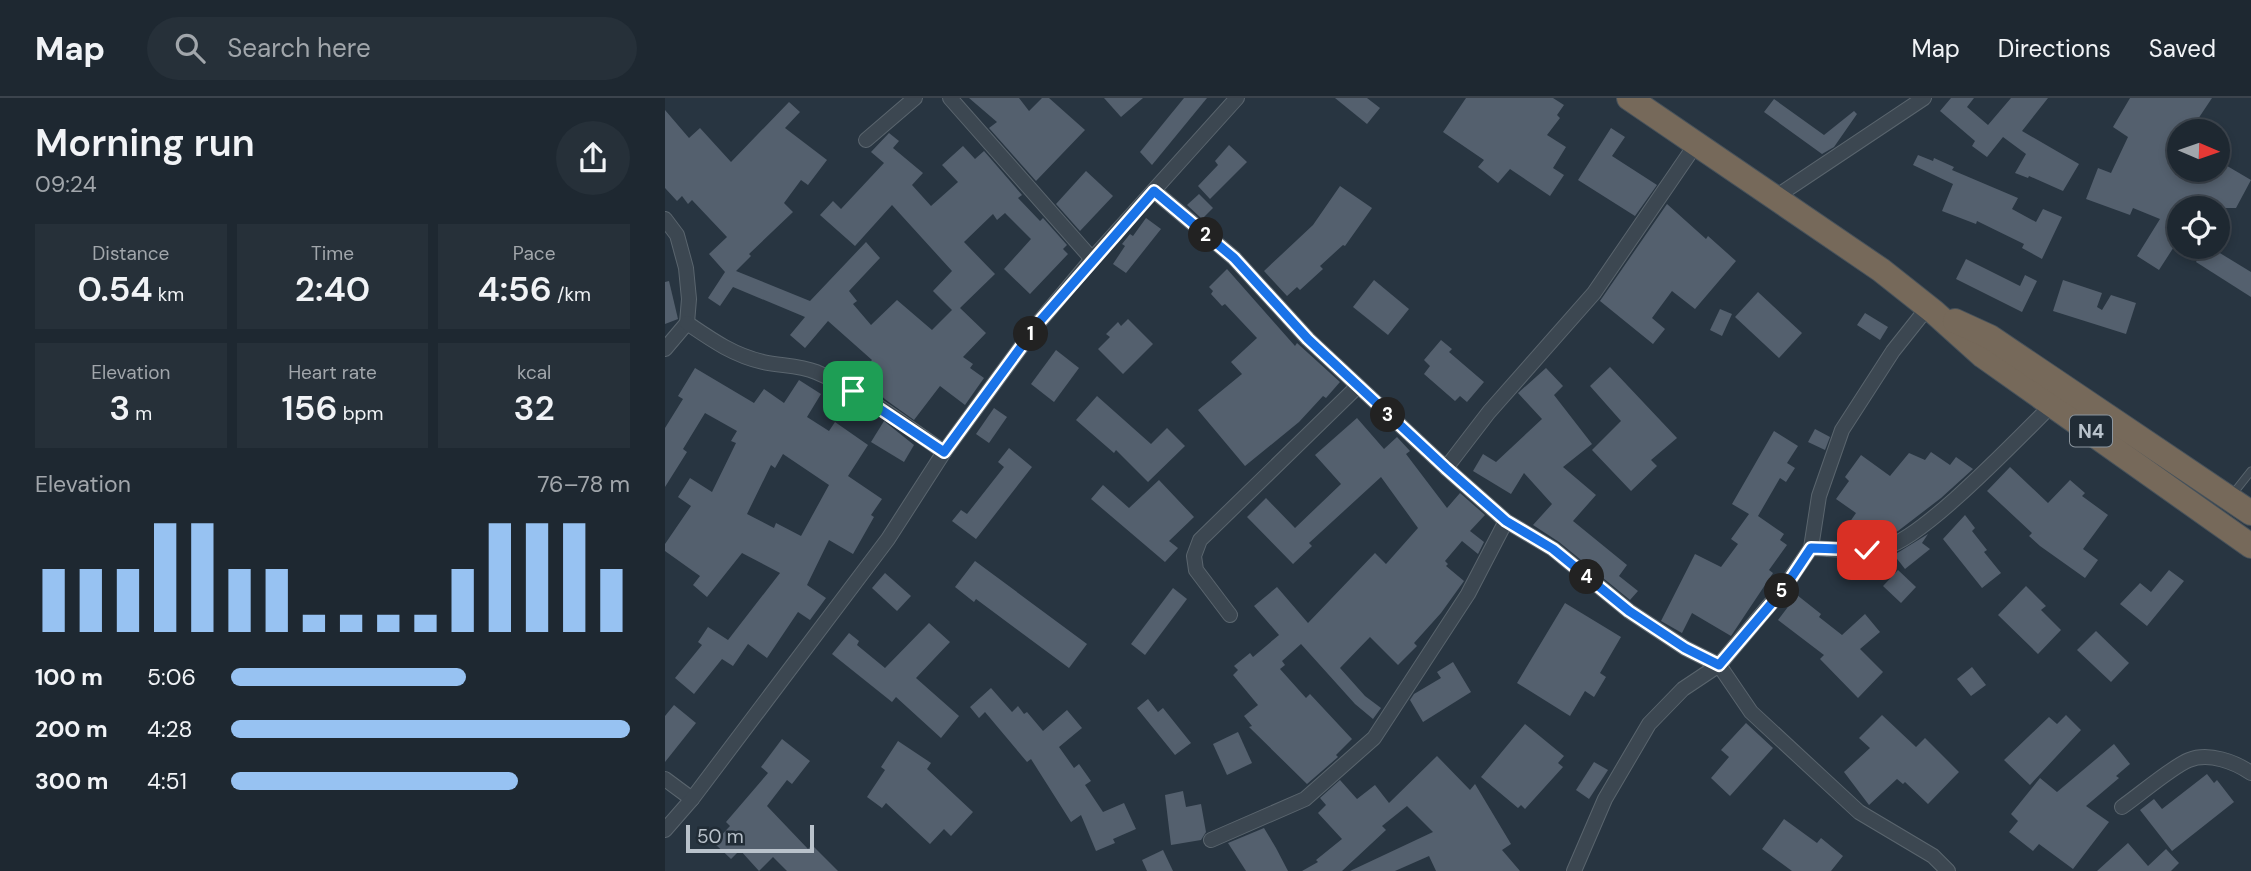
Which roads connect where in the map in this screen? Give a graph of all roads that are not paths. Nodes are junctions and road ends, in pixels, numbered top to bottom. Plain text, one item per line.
1 (915, 98) edge
2 (950, 98) edge
3 (1237, 98) edge
4 (1629, 98) edge
5 (1923, 98) edge
6 (866, 140) dead end
7 (1696, 144) junction
8 (1154, 191) junction
9 (1774, 198) junction
10 (665, 219) edge
11 (1092, 259) junction
12 (1931, 309) junction
13 (687, 323) junction
14 (665, 349) edge
15 (1358, 386) junction
16 (2053, 404) junction
17 (944, 452) junction
18 (1446, 468) junction
19 (2251, 471) edge
20 (2229, 498) junction
21 (2251, 513) edge
22 (1506, 521) junction
23 (2251, 546) edge
24 (1811, 548) junction
25 (1230, 615) dead end
26 (1719, 665) junction
27 (2251, 773) edge
28 (665, 779) edge
29 (692, 799) junction
30 (2122, 807) dead end
31 (665, 830) edge
32 (1211, 840) dead end
33 (1574, 871) edge
34 (1948, 871) edge

1 - 6 street
2 - 11 street
3 - 8 street
4 - 7 highway, N4
5 - 9 street
7 - 9 highway, N4
7 - 18 street
8 - 11 street
8 - 15 street
9 - 12 highway, N4
10 - 13 street
11 - 17 street
12 - 16 highway, N4
12 - 20 highway, N4
12 - 24 street
13 - 14 street
13 - 17 street
15 - 18 street
15 - 25 street
16 - 23 highway, N4
16 - 24 street
17 - 29 street
18 - 22 street
19 - 20 lane
20 - 21 highway, N4
22 - 26 street
22 - 32 street
24 - 26 street
26 - 33 street
26 - 34 street
27 - 30 street
28 - 29 street
29 - 31 street

